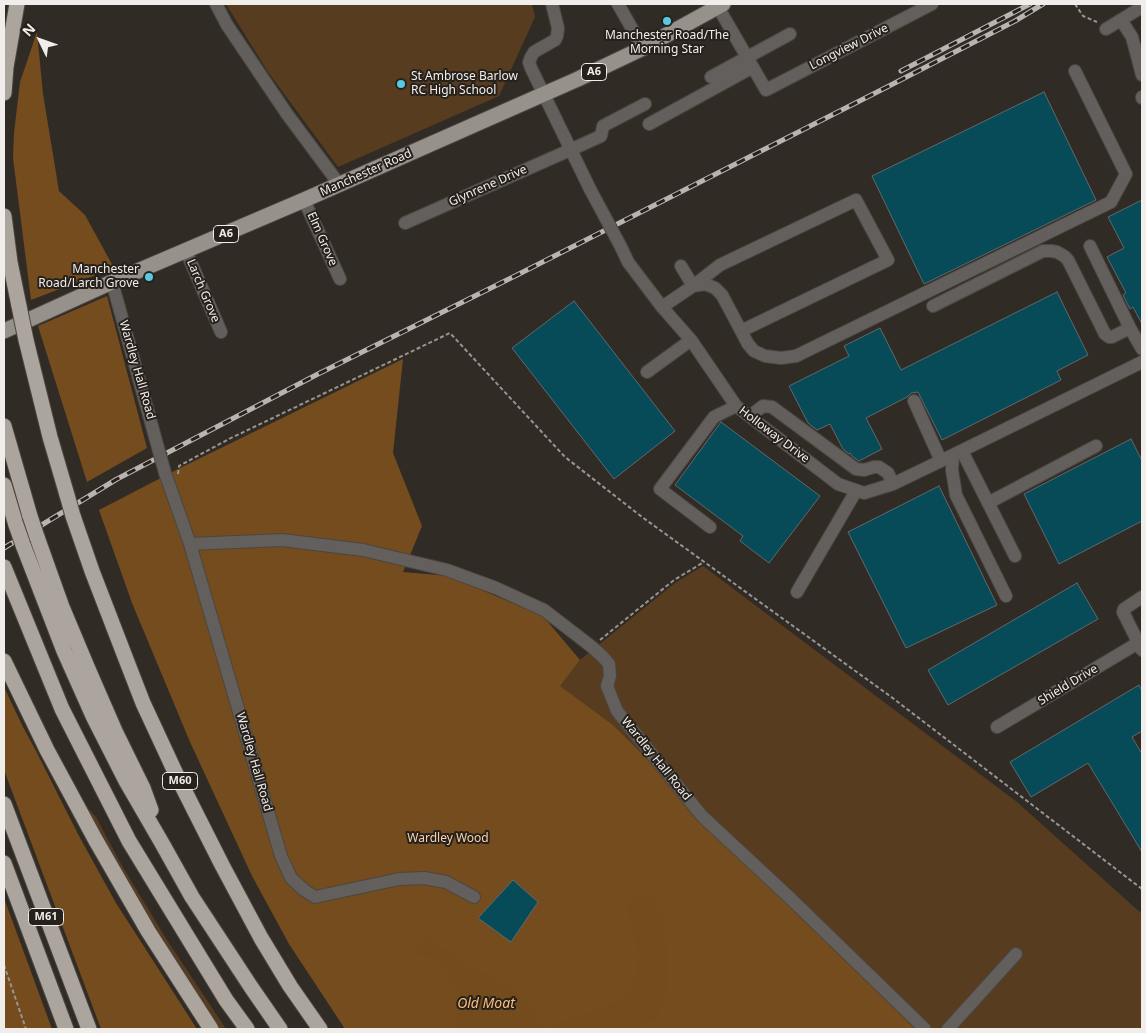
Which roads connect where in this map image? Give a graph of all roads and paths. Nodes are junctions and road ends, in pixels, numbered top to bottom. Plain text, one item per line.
1 (17, 4) edge
2 (216, 4) edge
3 (552, 4) edge
4 (618, 4) edge
5 (932, 4) edge
6 (1075, 4) edge
7 (721, 5) edge
8 (1142, 7) edge
9 (1121, 20) junction
10 (1106, 29) joint
11 (790, 34) dead end
12 (643, 48) junction
13 (750, 62) junction
14 (1075, 71) dead end
15 (1142, 74) edge
16 (711, 77) dead end
17 (4, 93) edge
18 (544, 94) junction
19 (645, 104) dead end
20 (649, 124) dead end
21 (570, 150) junction
22 (339, 184) junction
23 (304, 200) junction
24 (4, 216) edge
25 (405, 223) dead end
26 (1090, 246) dead end
27 (186, 251) junction
28 (681, 266) dead end
29 (340, 279) dead end
30 (112, 282) junction
31 (693, 286) junction
32 (933, 306) dead end
33 (662, 307) junction
34 (1130, 328) junction
35 (4, 331) edge
36 (741, 331) junction
37 (221, 332) dead end
38 (691, 340) junction
39 (1142, 349) edge
40 (1142, 362) edge
41 (647, 372) dead end
42 (914, 401) dead end
43 (736, 406) junction
44 (750, 416) junction
45 (4, 426) edge
46 (821, 443) junction
47 (1096, 446) dead end
48 (958, 453) junction
49 (807, 460) junction
50 (941, 461) junction
51 (167, 479) junction
52 (893, 484) junction
53 (4, 485) edge
54 (856, 490) junction
55 (988, 503) junction
56 (710, 527) dead end
57 (190, 544) junction
58 (1016, 556) dead end
59 (704, 562) junction
60 (4, 567) edge
61 (797, 592) dead end
62 (1006, 596) dead end
63 (1142, 597) edge
64 (592, 647) junction
65 (1140, 647) edge
66 (4, 662) edge
67 (997, 727) dead end
68 (4, 804) edge
69 (163, 845) junction
70 (4, 863) edge
71 (1142, 889) edge
72 (474, 897) dead end
73 (1016, 954) dead end
74 (4, 965) edge
75 (26, 1029) edge
76 (66, 1029) edge
77 (89, 1029) edge
78 (211, 1029) edge
79 (247, 1029) edge
80 (280, 1029) edge
81 (320, 1029) edge
82 (925, 1029) edge
83 (948, 1029) edge

1 - 17 highway
2 - 22 street
3 - 18 street, Holloway Drive
4 - 12 street
5 - 13 street, Longview Drive
6 - 10 path
7 - 12 main road, Manchester Road / A6
7 - 13 street
8 - 9 street
9 - 10 street
9 - 15 street
11 - 13 street
12 - 18 main road, Manchester Road / A6
13 - 16 street
13 - 20 street
14 - 36 street
18 - 21 street, Holloway Drive
18 - 22 main road, Manchester Road / A6
19 - 21 street, Glynrene Drive
21 - 25 street, Glynrene Drive
21 - 33 street, Holloway Drive, bridge
22 - 23 main road, Manchester Road / A6
23 - 27 main road, Manchester Road / A6
23 - 29 street, Elm Grove
24 - 81 highway, M60, bridge
26 - 34 street
27 - 30 main road, Manchester Road / A6
27 - 37 street, Larch Grove
28 - 31 street
30 - 35 main road, Manchester Road / A6
30 - 51 street, Wardley Hall Road, bridge
31 - 33 street
31 - 36 street
31 - 36 street
32 - 34 street
33 - 38 street, Holloway Drive
34 - 39 street
38 - 41 street
38 - 43 street, Holloway Drive
40 - 48 street, Holloway Drive
42 - 50 street
43 - 44 street, Holloway Drive
43 - 56 street
44 - 46 street
44 - 49 street, Holloway Drive
45 - 69 highway, M60, bridge
46 - 49 street
46 - 52 street
47 - 55 street
48 - 50 street, Holloway Drive
48 - 55 street
48 - 62 street
49 - 54 street, Holloway Drive
50 - 52 street, Holloway Drive
51 - 57 street, Wardley Hall Road
51 - 59 path
52 - 54 street, Holloway Drive
53 - 69 highway, M60, bridge
54 - 61 street
55 - 58 street
57 - 64 street, Wardley Hall Road
57 - 72 street, Wardley Hall Road
59 - 64 path
59 - 71 path
60 - 79 highway
63 - 65 street, Shield Drive
64 - 82 street, Wardley Hall Road
65 - 67 street, Shield Drive
66 - 78 highway
68 - 77 highway, M61
69 - 80 highway, M60
70 - 76 highway, M61
73 - 83 street
74 - 75 path

